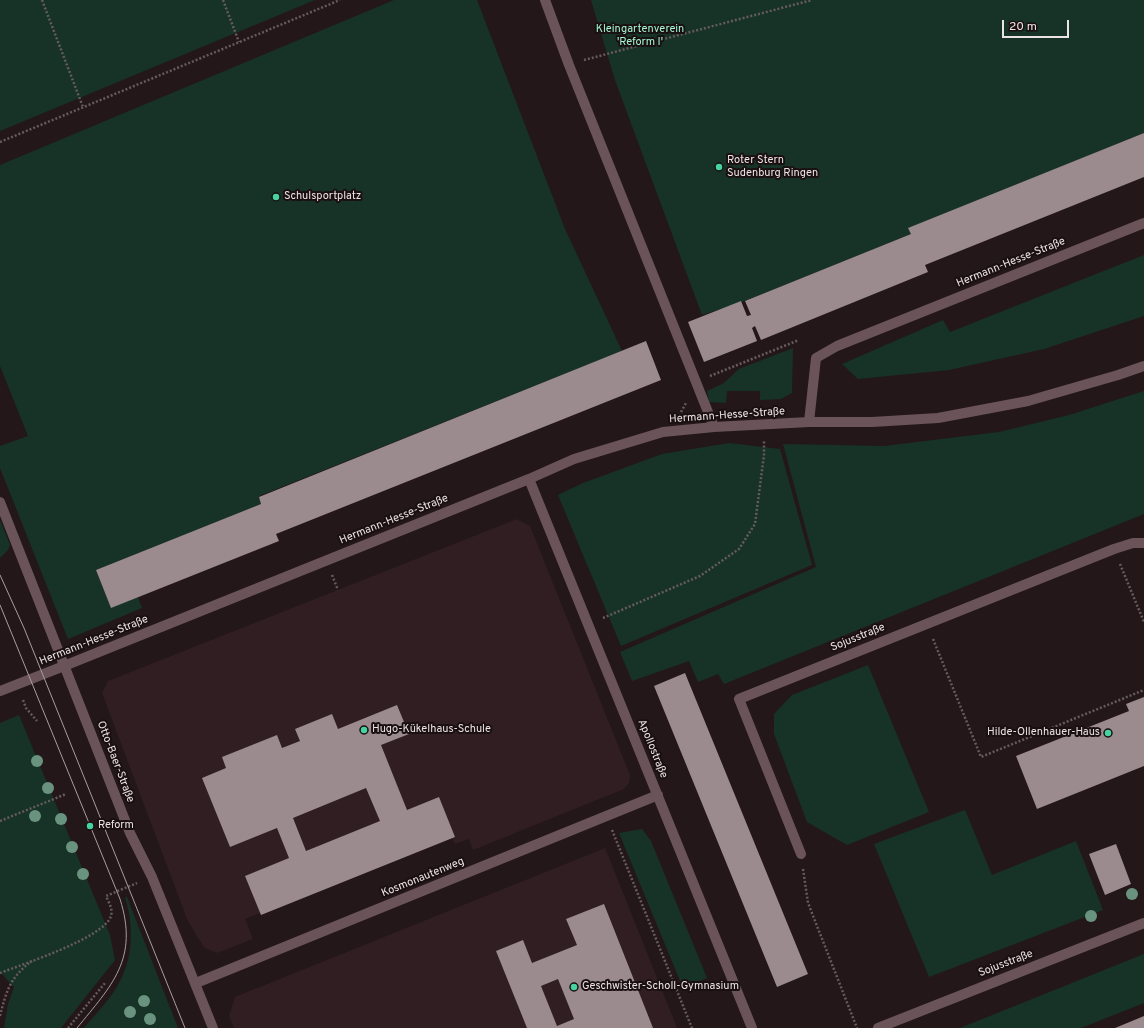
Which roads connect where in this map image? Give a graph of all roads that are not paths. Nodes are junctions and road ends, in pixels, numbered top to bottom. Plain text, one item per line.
1 (545, 0) edge
2 (1144, 223) edge
3 (1144, 366) edge
4 (809, 422) junction
5 (714, 427) junction
6 (529, 479) junction
7 (0, 502) edge
8 (1144, 543) edge
9 (64, 666) junction
10 (0, 691) edge
11 (658, 795) junction
12 (801, 854) road end
13 (1144, 923) edge
14 (196, 983) junction
15 (213, 1028) edge
16 (752, 1028) edge
17 (878, 1028) edge

1 - 5 street
2 - 4 street, Hermann-Hesse-Straße
3 - 4 street, Hermann-Hesse-Straße
4 - 5 street, Hermann-Hesse-Straße
5 - 6 street, Hermann-Hesse-Straße
6 - 9 street, Hermann-Hesse-Straße
6 - 11 street, Apollostraße
7 - 9 street, Otto-Baer-Straße
8 - 12 street, Sojusstraße
9 - 10 street, Hermann-Hesse-Straße
9 - 14 street, Otto-Baer-Straße
11 - 14 street, Kosmonautenweg
11 - 16 street, Apollostraße
13 - 17 street, Sojusstraße
14 - 15 street, Otto-Baer-Straße

